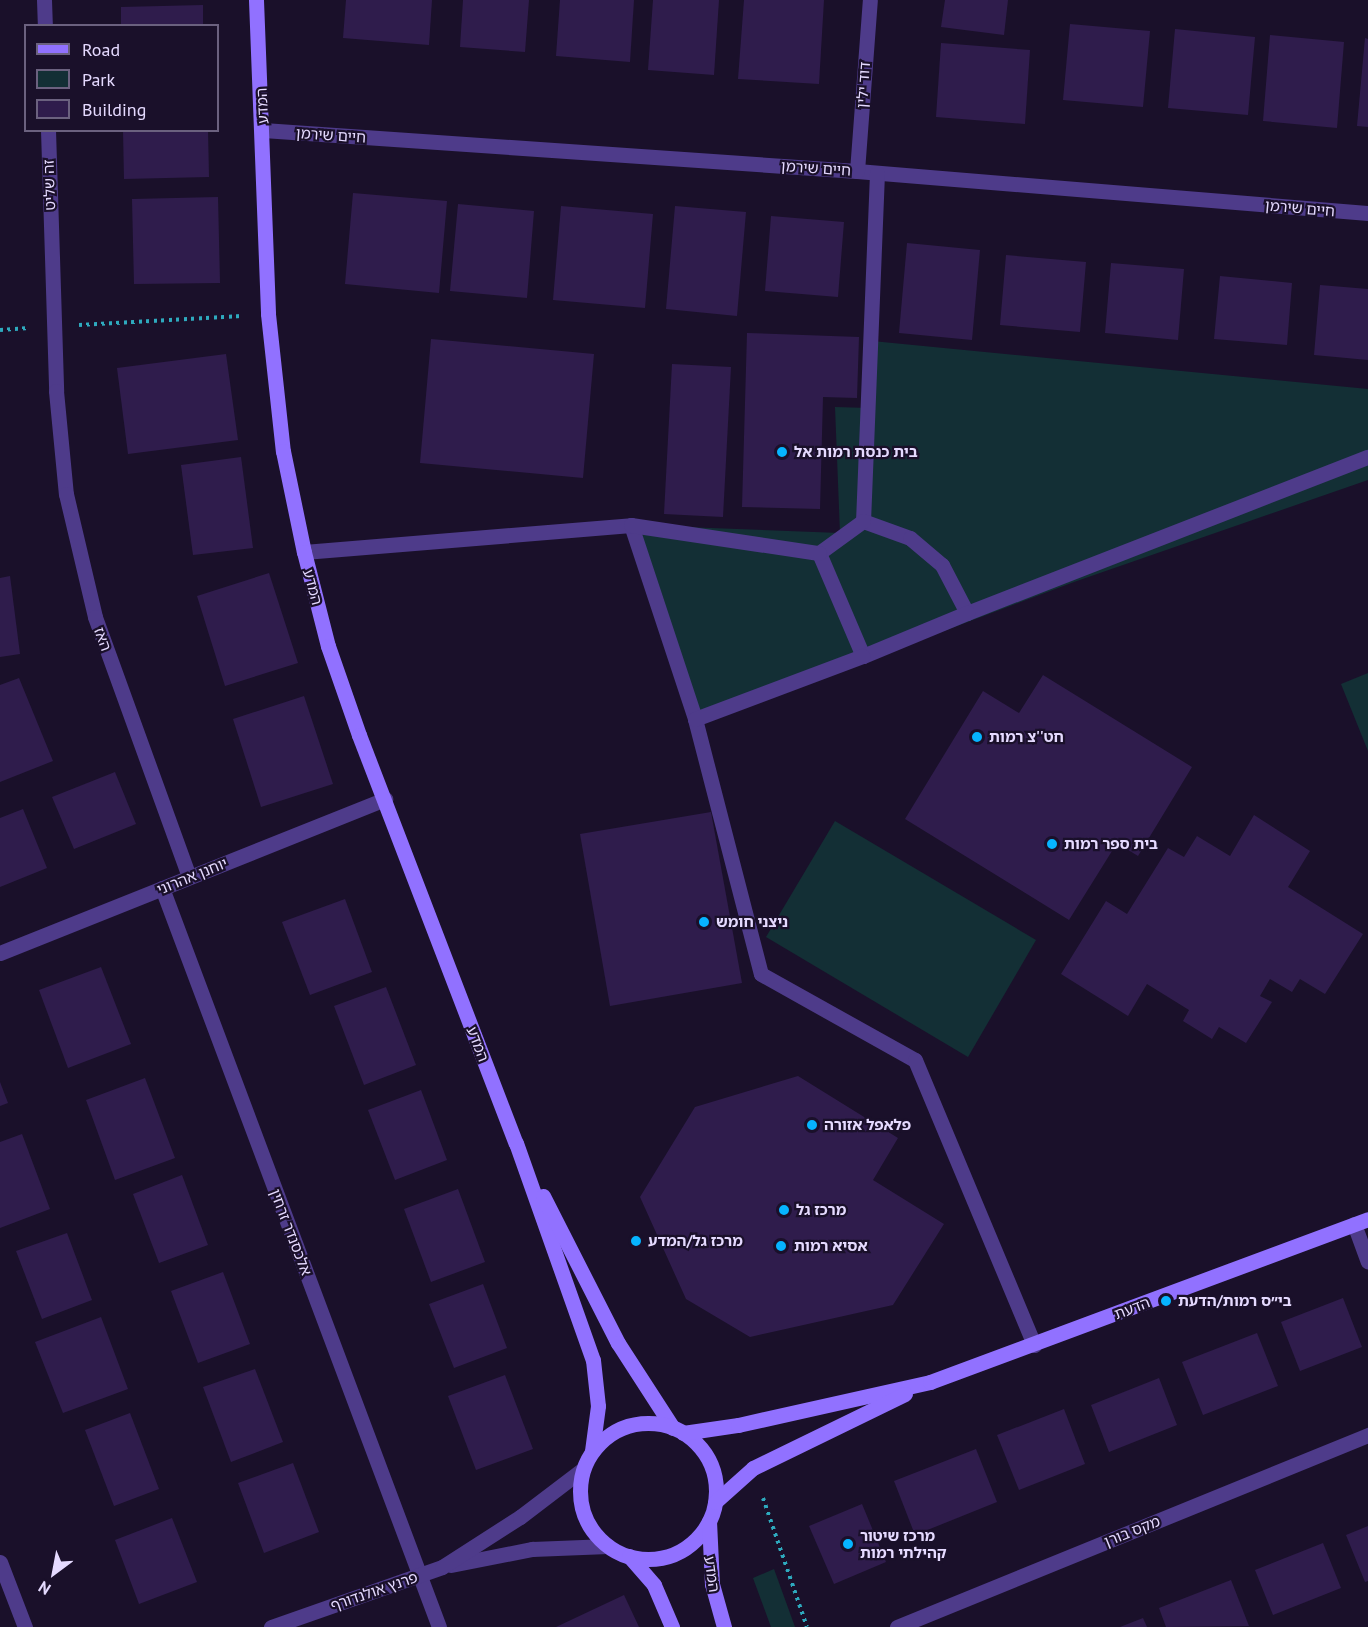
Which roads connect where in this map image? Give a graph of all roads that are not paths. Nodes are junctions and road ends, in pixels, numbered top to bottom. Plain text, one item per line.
1 (44, 0) edge
2 (256, 0) edge
3 (870, 0) edge
4 (45, 24) edge
5 (263, 130) junction
6 (48, 132) edge
7 (857, 171) junction
8 (878, 173) junction
9 (1368, 213) edge
10 (53, 326) joint
11 (1368, 458) edge
12 (863, 521) junction
13 (631, 525) junction
14 (304, 552) junction
15 (819, 553) junction
16 (967, 613) junction
17 (863, 656) junction
18 (695, 718) junction
19 (385, 800) junction
20 (189, 877) junction
21 (162, 888) junction
22 (0, 953) edge
23 (516, 1143) junction
24 (1361, 1221) edge
25 (1368, 1262) edge
26 (1034, 1345) junction
27 (930, 1382) junction
28 (678, 1430) junction
29 (1368, 1435) edge
30 (592, 1451) junction
31 (583, 1469) junction
32 (715, 1502) junction
33 (709, 1521) junction
34 (608, 1546) junction
35 (629, 1556) junction
36 (0, 1562) edge
37 (442, 1567) junction
38 (419, 1576) junction
39 (25, 1627) edge
40 (271, 1627) edge
41 (439, 1627) edge
42 (672, 1627) edge
43 (724, 1627) edge
44 (897, 1627) edge

1 - 4 street
2 - 5 street, המדע
3 - 7 street, דוד ילין
5 - 7 street, חיים שירמן
5 - 14 street, המדע
6 - 10 street, זה שליט
7 - 8 street, חיים שירמן
8 - 9 street, חיים שירמן
8 - 12 street
10 - 20 street, האז
11 - 16 street
12 - 15 street
12 - 16 street
13 - 14 street
13 - 15 street
13 - 18 street
14 - 19 street, המדע
15 - 17 street
16 - 17 street
17 - 18 street
18 - 26 street
19 - 20 street, יוחנן אהרוני
19 - 23 street, המדע
20 - 21 street, יוחנן אהרוני
21 - 22 street, יוחנן אהרוני
21 - 38 street, אלכסנדר זרחין
23 - 28 street, המדע
23 - 30 street, המדע
24 - 25 street
24 - 26 street, הדעת
26 - 27 street, הדעת
27 - 28 street, הדעת
27 - 32 street, הדעת
28 - 30 street
28 - 32 street
29 - 44 street, מקס בורן
30 - 31 street
31 - 34 street
31 - 37 street, פרנץ אולנדורף
32 - 33 street
33 - 35 street
33 - 43 street, המדע
34 - 35 street
34 - 37 street, פרנץ אולנדורף
35 - 42 street
36 - 39 street
37 - 38 street, פרנץ אולנדורף
38 - 40 street, פרנץ אולנדורף
38 - 41 street, אלכסנדר זרחין

